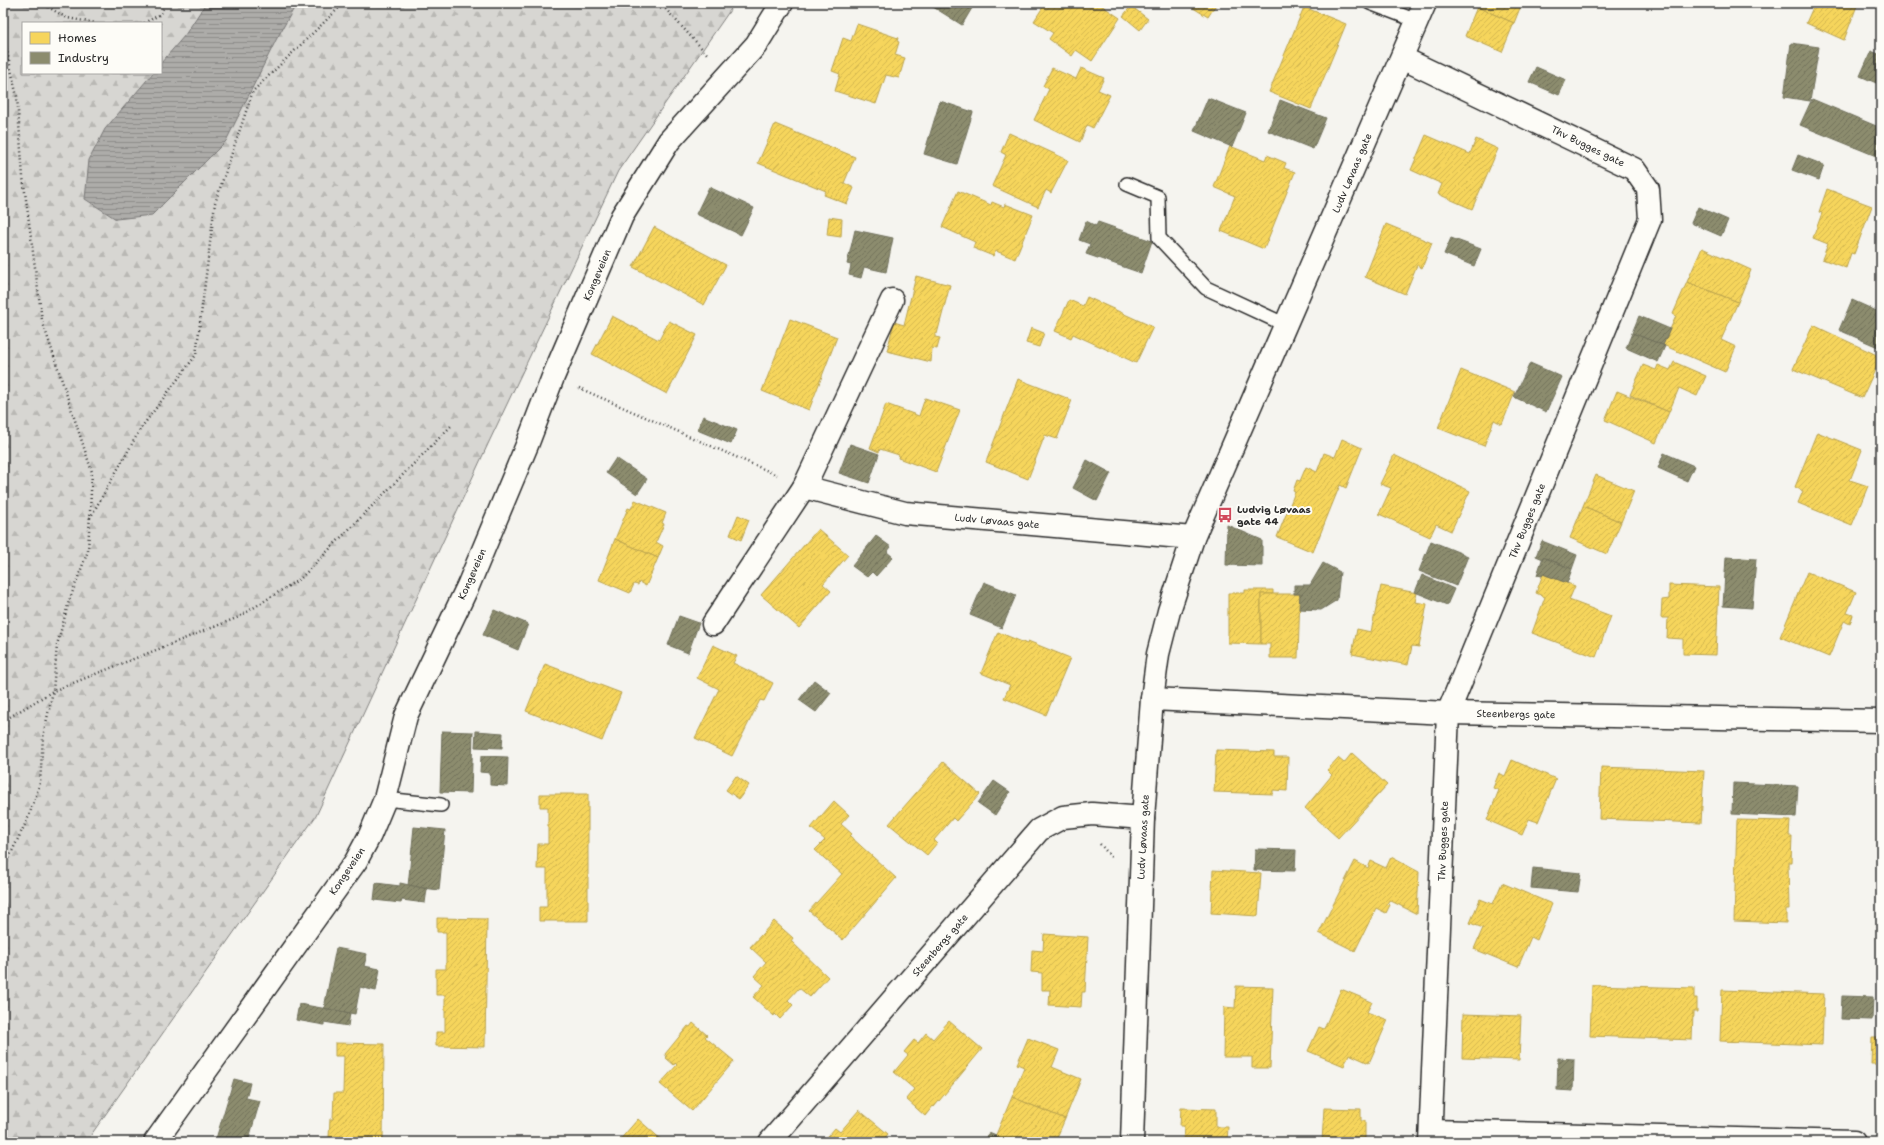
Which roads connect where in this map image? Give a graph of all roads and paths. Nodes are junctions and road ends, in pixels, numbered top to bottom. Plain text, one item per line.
1 (41, 3) edge
2 (165, 3) edge
3 (344, 3) edge
4 (660, 3) edge
5 (782, 3) edge
6 (1370, 3) edge
7 (1421, 12) edge
8 (90, 22) edge
9 (146, 22) edge
10 (3, 33) edge
11 (1402, 58) junction
12 (727, 77) junction
13 (1127, 184) dead end
14 (892, 300) dead end
15 (1286, 325) junction
16 (553, 377) junction
17 (451, 426) dead end
18 (804, 487) junction
19 (90, 519) junction
20 (1193, 538) junction
21 (712, 624) dead end
22 (53, 691) junction
23 (1152, 699) junction
24 (1448, 713) junction
25 (3, 720) edge
26 (1881, 721) edge
27 (385, 798) junction
28 (440, 805) dead end
29 (1143, 818) junction
30 (1094, 842) dead end
31 (1116, 863) dead end
32 (3, 870) edge
33 (1431, 1137) edge
34 (155, 1142) edge
35 (770, 1142) edge
36 (1132, 1142) edge
37 (1854, 1142) edge

1 - 8 path
2 - 9 path
3 - 19 path
4 - 12 path
5 - 12 street, Kongeveien
6 - 7 lane, Ludv Løvaas gate
7 - 11 street, Ludv Løvaas gate
10 - 19 path
11 - 15 street, Ludv Løvaas gate
11 - 24 street, Thv Bugges gate
12 - 16 street, Kongeveien
13 - 15 lane
14 - 18 street
15 - 20 street, Ludv Løvaas gate
16 - 18 path
16 - 27 street, Kongeveien
17 - 22 path
18 - 20 street, Ludv Løvaas gate
18 - 21 street
19 - 22 path
20 - 23 street, Ludv Løvaas gate
22 - 25 path
22 - 32 path
23 - 24 street, Steenbergs gate
23 - 29 street, Ludv Løvaas gate
24 - 26 street, Steenbergs gate
24 - 33 street, Thv Bugges gate
27 - 28 lane
27 - 34 street, Kongeveien
29 - 35 street, Steenbergs gate
29 - 36 street, Ludv Løvaas gate
30 - 31 path
33 - 37 street

